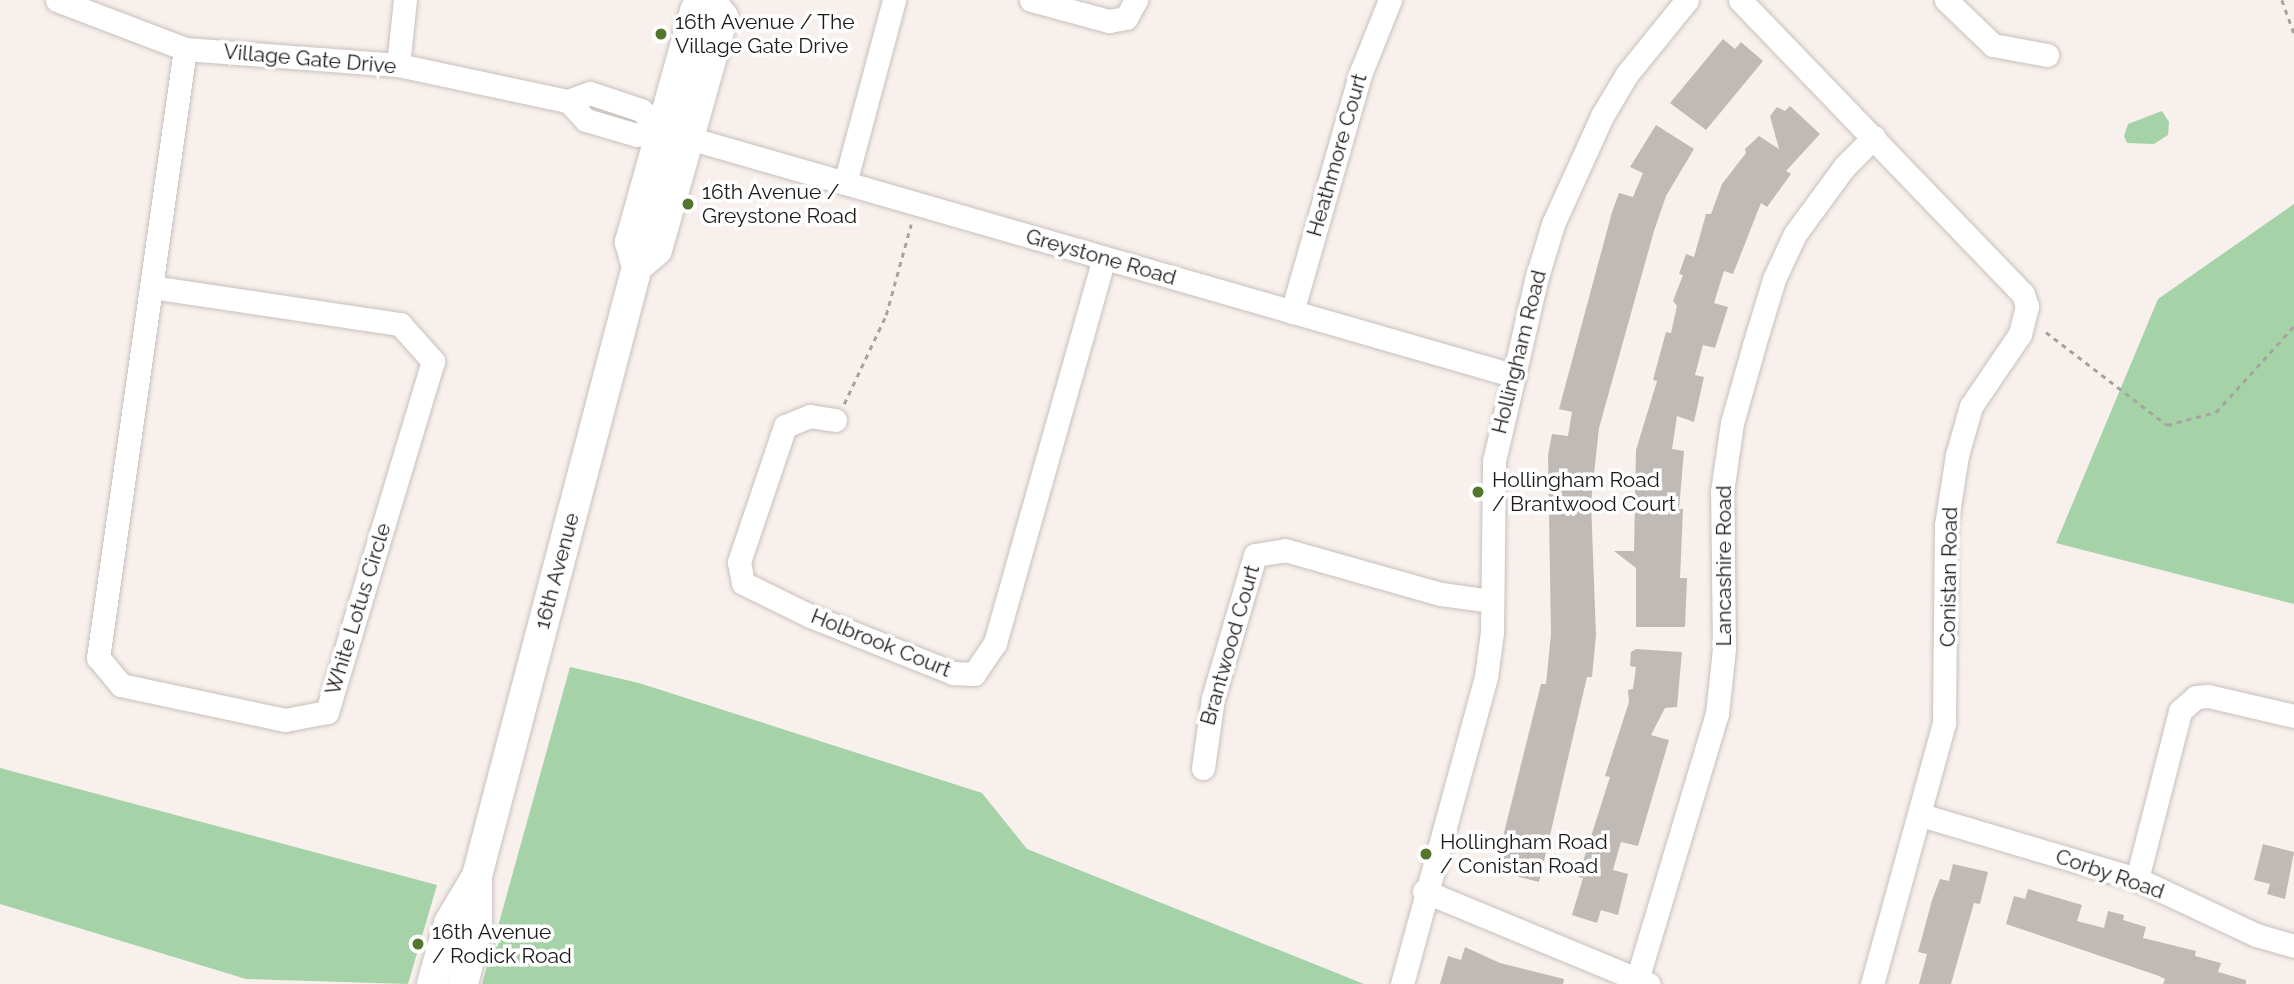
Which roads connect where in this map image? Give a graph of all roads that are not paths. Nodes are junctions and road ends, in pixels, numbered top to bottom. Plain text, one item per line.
1 (57, 0) edge
2 (405, 0) edge
3 (894, 0) edge
4 (1031, 0) edge
5 (1136, 0) edge
6 (1390, 0) edge
7 (1688, 0) edge
8 (1740, 0) edge
9 (1946, 0) edge
10 (711, 1) edge
11 (185, 49) junction
12 (2047, 55) dead end
13 (398, 65) junction
14 (675, 134) junction
15 (1874, 137) junction
16 (845, 183) junction
17 (1104, 258) junction
18 (152, 287) junction
19 (1292, 312) junction
20 (1512, 375) junction
21 (835, 420) road end
22 (1491, 601) junction
23 (2294, 716) edge
24 (1203, 768) dead end
25 (1921, 816) junction
26 (477, 876) junction
27 (2137, 879) junction
28 (1424, 891) junction
29 (2294, 946) edge
30 (1642, 982) edge
31 (432, 984) edge
32 (463, 984) edge
33 (1402, 984) edge
34 (1872, 984) edge

1 - 11 street, Village Gate Drive
2 - 13 street
3 - 16 street
4 - 5 street
6 - 19 street, Heathmore Court
7 - 20 street, Hollingham Road
8 - 15 street, Conistan Road
9 - 12 street
10 - 14 main road, 16th Avenue
11 - 13 street, Village Gate Drive
11 - 18 street, White Lotus Circle
13 - 14 street, Village Gate Drive
14 - 16 street, Greystone Road
14 - 26 main road, 16th Avenue
15 - 25 street, Conistan Road
15 - 30 street, Lancashire Road
16 - 17 street, Greystone Road
17 - 19 street, Greystone Road
17 - 21 street, Holbrook Court
18 - 18 street, White Lotus Circle
19 - 20 street, Greystone Road
20 - 22 street, Hollingham Road
22 - 24 street, Brantwood Court
22 - 28 street, Hollingham Road
23 - 27 street
25 - 27 street, Corby Road
25 - 34 street, Conistan Road
26 - 31 main road, 16th Avenue
26 - 32 main road, 16th Avenue
27 - 29 street, Corby Road
28 - 30 street
28 - 33 street, Hollingham Road

